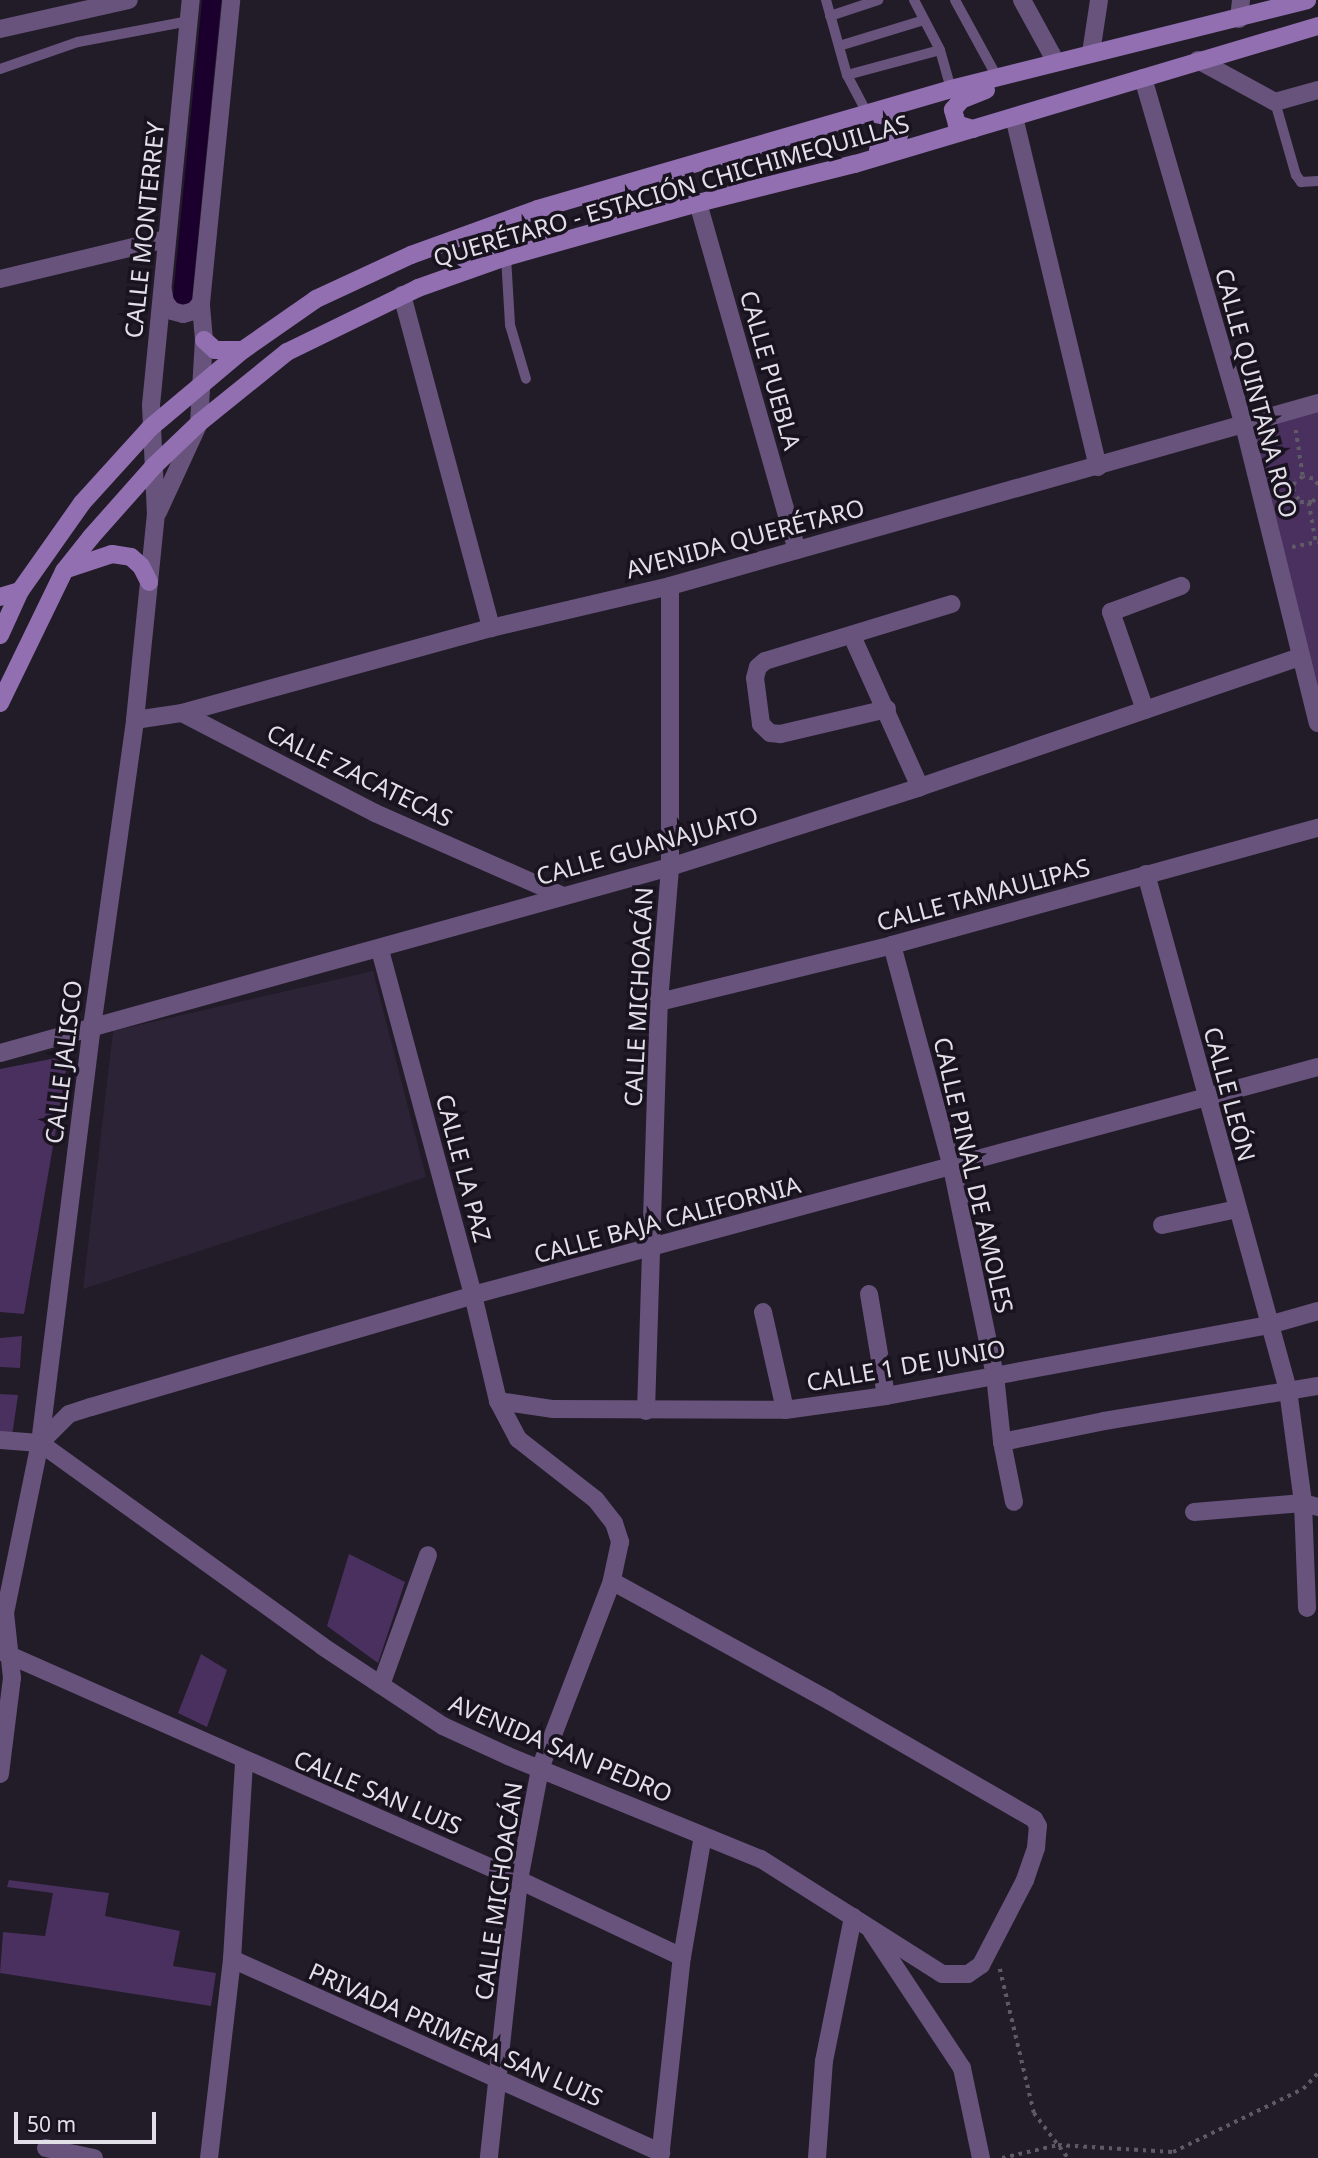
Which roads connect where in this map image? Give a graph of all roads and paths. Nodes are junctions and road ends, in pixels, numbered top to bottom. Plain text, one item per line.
1 (129, 0) edge
2 (191, 0) edge
3 (231, 0) edge
4 (826, 0) edge
5 (877, 0) edge
6 (914, 0) edge
7 (955, 0) edge
8 (1022, 0) edge
9 (1099, 0) edge
10 (1241, 0) edge
11 (1307, 0) edge
12 (830, 16) junction
13 (924, 19) junction
14 (1239, 19) junction
15 (189, 21) junction
16 (1318, 26) edge
17 (0, 30) edge
18 (1163, 37) junction
19 (839, 46) junction
20 (940, 50) junction
21 (1091, 53) junction
22 (1198, 60) junction
23 (1056, 62) junction
24 (0, 69) edge
25 (847, 75) junction
26 (997, 77) junction
27 (1143, 78) junction
28 (951, 89) junction
29 (1318, 90) edge
30 (1275, 102) junction
31 (867, 113) junction
32 (1014, 117) junction
33 (973, 129) junction
34 (855, 164) junction
35 (1318, 181) edge
36 (698, 203) junction
37 (166, 239) junction
38 (506, 257) junction
39 (0, 279) edge
40 (163, 291) junction
41 (402, 295) junction
42 (201, 303) junction
43 (204, 340) junction
44 (243, 350) junction
45 (526, 379) dead end
46 (202, 384) junction
47 (1318, 403) edge
48 (199, 423) junction
49 (1244, 425) junction
50 (150, 428) junction
51 (1296, 430) dead end
52 (154, 466) junction
53 (1098, 467) junction
54 (1303, 477) junction
55 (1318, 485) edge
56 (1318, 496) edge
57 (1308, 503) junction
58 (156, 515) junction
59 (1317, 542) edge
60 (1290, 548) dead end
61 (797, 550) junction
62 (64, 571) junction
63 (149, 582) junction
64 (670, 586) junction
65 (1181, 586) dead end
66 (20, 591) junction
67 (0, 597) edge
68 (951, 604) dead end
69 (491, 628) junction
70 (0, 635) edge
71 (852, 636) junction
72 (1300, 657) junction
73 (0, 703) edge
74 (887, 709) junction
75 (1145, 710) junction
76 (183, 713) junction
77 (135, 720) junction
78 (1318, 723) edge
79 (920, 787) junction
80 (1318, 828) edge
81 (670, 867) junction
82 (1146, 874) junction
83 (563, 895) junction
84 (892, 945) junction
85 (380, 950) junction
86 (659, 1002) junction
87 (92, 1027) junction
88 (0, 1054) edge
89 (1318, 1067) edge
90 (1205, 1096) junction
91 (952, 1168) junction
92 (1237, 1209) junction
93 (1162, 1225) dead end
94 (653, 1249) junction
95 (869, 1294) dead end
96 (473, 1295) junction
97 (1318, 1311) edge
98 (763, 1312) dead end
99 (1269, 1325) junction
100 (995, 1375) junction
101 (1318, 1386) edge
102 (1288, 1390) junction
103 (887, 1396) junction
104 (498, 1401) junction
105 (646, 1410) junction
106 (785, 1410) junction
107 (0, 1440) edge
108 (1002, 1442) junction
109 (40, 1443) junction
110 (1014, 1502) dead end
111 (1310, 1505) edge
112 (1194, 1512) dead end
113 (428, 1555) dead end
114 (612, 1581) junction
115 (1307, 1608) dead end
116 (3, 1618) edge
117 (6, 1652) edge
118 (381, 1685) junction
119 (244, 1761) junction
120 (540, 1769) junction
121 (0, 1774) edge
122 (704, 1836) junction
123 (519, 1880) junction
124 (853, 1917) junction
125 (870, 1929) junction
126 (994, 1943) junction
127 (682, 1957) junction
128 (232, 1959) junction
129 (1318, 2073) edge
130 (499, 2082) junction
131 (1058, 2145) junction
132 (46, 2148) dead end
133 (660, 2155) edge
134 (94, 2158) edge
135 (209, 2158) edge
136 (489, 2158) edge
137 (817, 2158) edge
138 (982, 2158) edge
139 (1002, 2158) edge
140 (1068, 2158) edge

1 - 17 street
2 - 15 street, CALLE MONTERREY
3 - 42 street
4 - 12 lane
5 - 12 lane
6 - 13 lane
7 - 26 lane
8 - 23 street
9 - 21 street
10 - 14 street
11 - 14 main road, QUERÉTARO - ESTACIÓN CHICHIMEQUILLAS
12 - 19 lane
13 - 19 lane
13 - 20 lane
14 - 18 main road, QUERÉTARO - ESTACIÓN CHICHIMEQUILLAS
15 - 24 lane
15 - 37 street, CALLE MONTERREY
16 - 22 main road, QUERÉTARO - ESTACIÓN CHICHIMEQUILLAS
18 - 21 main road, QUERÉTARO - ESTACIÓN CHICHIMEQUILLAS
18 - 33 main road
19 - 25 lane
20 - 25 lane
20 - 28 lane
21 - 23 main road, QUERÉTARO - ESTACIÓN CHICHIMEQUILLAS
22 - 27 main road, QUERÉTARO - ESTACIÓN CHICHIMEQUILLAS
22 - 30 street
23 - 26 main road, QUERÉTARO - ESTACIÓN CHICHIMEQUILLAS
25 - 31 lane
26 - 28 main road, QUERÉTARO - ESTACIÓN CHICHIMEQUILLAS
27 - 32 main road, QUERÉTARO - ESTACIÓN CHICHIMEQUILLAS
27 - 49 street, CALLE QUINTANA ROO
28 - 31 main road, QUERÉTARO - ESTACIÓN CHICHIMEQUILLAS
29 - 30 street
30 - 35 lane
31 - 34 main road
31 - 44 main road, QUERÉTARO - ESTACIÓN CHICHIMEQUILLAS
32 - 33 main road, QUERÉTARO - ESTACIÓN CHICHIMEQUILLAS
32 - 53 street
33 - 34 main road, QUERÉTARO - ESTACIÓN CHICHIMEQUILLAS
34 - 36 main road, QUERÉTARO - ESTACIÓN CHICHIMEQUILLAS
36 - 38 main road, QUERÉTARO - ESTACIÓN CHICHIMEQUILLAS
36 - 61 street, CALLE PUEBLA
37 - 39 street
37 - 40 street, CALLE MONTERREY
38 - 41 main road, QUERÉTARO - ESTACIÓN CHICHIMEQUILLAS
38 - 45 lane
40 - 42 street
40 - 50 street, CALLE MONTERREY
41 - 48 main road, QUERÉTARO - ESTACIÓN CHICHIMEQUILLAS
41 - 69 street
42 - 43 street
43 - 44 main road
43 - 46 street
44 - 46 main road, QUERÉTARO - ESTACIÓN CHICHIMEQUILLAS
46 - 48 street
46 - 50 main road, QUERÉTARO - ESTACIÓN CHICHIMEQUILLAS
47 - 49 street, AVENIDA QUERÉTARO
48 - 52 main road, QUERÉTARO - ESTACIÓN CHICHIMEQUILLAS
48 - 58 street, CALLE JALISCO
49 - 53 street, AVENIDA QUERÉTARO
49 - 72 street, CALLE QUINTANA ROO
50 - 52 street, CALLE MONTERREY
50 - 66 main road, QUERÉTARO - ESTACIÓN CHICHIMEQUILLAS
51 - 54 path
52 - 58 street, CALLE JALISCO
52 - 62 main road, QUERÉTARO - ESTACIÓN CHICHIMEQUILLAS
53 - 61 street, AVENIDA QUERÉTARO
54 - 55 path
54 - 57 path
56 - 57 path
57 - 59 path
58 - 63 street, CALLE JALISCO
59 - 60 path
61 - 64 street, AVENIDA QUERÉTARO
62 - 63 main road
62 - 73 main road, QUERÉTARO - ESTACIÓN CHICHIMEQUILLAS
63 - 77 street, CALLE JALISCO
64 - 69 street, AVENIDA QUERÉTARO
64 - 81 street, CALLE MICHOACÁN
65 - 75 street
66 - 67 main road
66 - 70 main road, QUERÉTARO - ESTACIÓN CHICHIMEQUILLAS
68 - 71 street
69 - 76 street, AVENIDA QUERÉTARO
71 - 74 street
71 - 74 street
72 - 75 street, CALLE GUANAJUATO
72 - 78 street, CALLE QUINTANA ROO
74 - 79 street
75 - 79 street, CALLE GUANAJUATO
76 - 77 street
76 - 83 street, CALLE ZACATECAS
77 - 87 street, CALLE JALISCO
79 - 81 street, CALLE GUANAJUATO
80 - 82 street, CALLE TAMAULIPAS
81 - 83 street, CALLE GUANAJUATO
81 - 86 street, CALLE MICHOACÁN
82 - 84 street, CALLE TAMAULIPAS
82 - 90 street, CALLE LEÓN
83 - 85 street, CALLE GUANAJUATO
84 - 86 street, CALLE TAMAULIPAS
84 - 91 street, CALLE PINAL DE AMOLES
85 - 87 street, CALLE GUANAJUATO
85 - 96 street, CALLE LA PAZ
86 - 94 street, CALLE MICHOACÁN
87 - 88 street, CALLE GUANAJUATO
87 - 109 street, CALLE JALISCO
89 - 90 street, CALLE BAJA CALIFORNIA
90 - 91 street, CALLE BAJA CALIFORNIA
90 - 92 street, CALLE LEÓN
91 - 94 street, CALLE BAJA CALIFORNIA
91 - 100 street, CALLE PINAL DE AMOLES
92 - 93 street
92 - 99 street, CALLE LEÓN
94 - 96 street, CALLE BAJA CALIFORNIA
94 - 105 street, CALLE MICHOACÁN
95 - 103 street
96 - 104 street, CALLE LA PAZ
96 - 109 street, CALLE BAJA CALIFORNIA
97 - 99 street, CALLE 1 DE JUNIO
98 - 106 street
99 - 100 street, CALLE 1 DE JUNIO
99 - 102 street
100 - 103 street, CALLE 1 DE JUNIO
100 - 108 street, CALLE PINAL DE AMOLES
101 - 102 street
102 - 108 street
102 - 111 street
103 - 106 street, CALLE 1 DE JUNIO
104 - 105 street, CALLE 1 DE JUNIO
104 - 114 street, CALLE MICHOACÁN
105 - 106 street, CALLE 1 DE JUNIO
107 - 109 street
108 - 110 street, CALLE PINAL DE AMOLES
109 - 116 street, CALLE JALISCO
109 - 118 street, AVENIDA SAN PEDRO
111 - 112 street
111 - 115 street
113 - 118 street
114 - 120 street, CALLE MICHOACÁN
114 - 126 street
116 - 117 street, CALLE JALISCO
117 - 119 street, CALLE SAN LUIS
117 - 121 street, CALLE JALISCO
118 - 120 street, AVENIDA SAN PEDRO
119 - 123 street, CALLE SAN LUIS
119 - 128 street
120 - 122 street, AVENIDA SAN PEDRO
120 - 123 street, CALLE MICHOACÁN
122 - 124 street, AVENIDA SAN PEDRO
122 - 127 street
123 - 127 street, CALLE SAN LUIS
123 - 130 street, CALLE MICHOACÁN
124 - 125 street, AVENIDA SAN PEDRO
124 - 137 street
125 - 126 street, AVENIDA SAN PEDRO
125 - 138 street
126 - 131 path
127 - 133 street
128 - 130 street, PRIVADA PRIMERA SAN LUIS
128 - 135 street
129 - 131 path
130 - 133 street, PRIVADA PRIMERA SAN LUIS
130 - 136 street, CALLE MICHOACÁN
131 - 139 path
131 - 140 path
132 - 134 street

